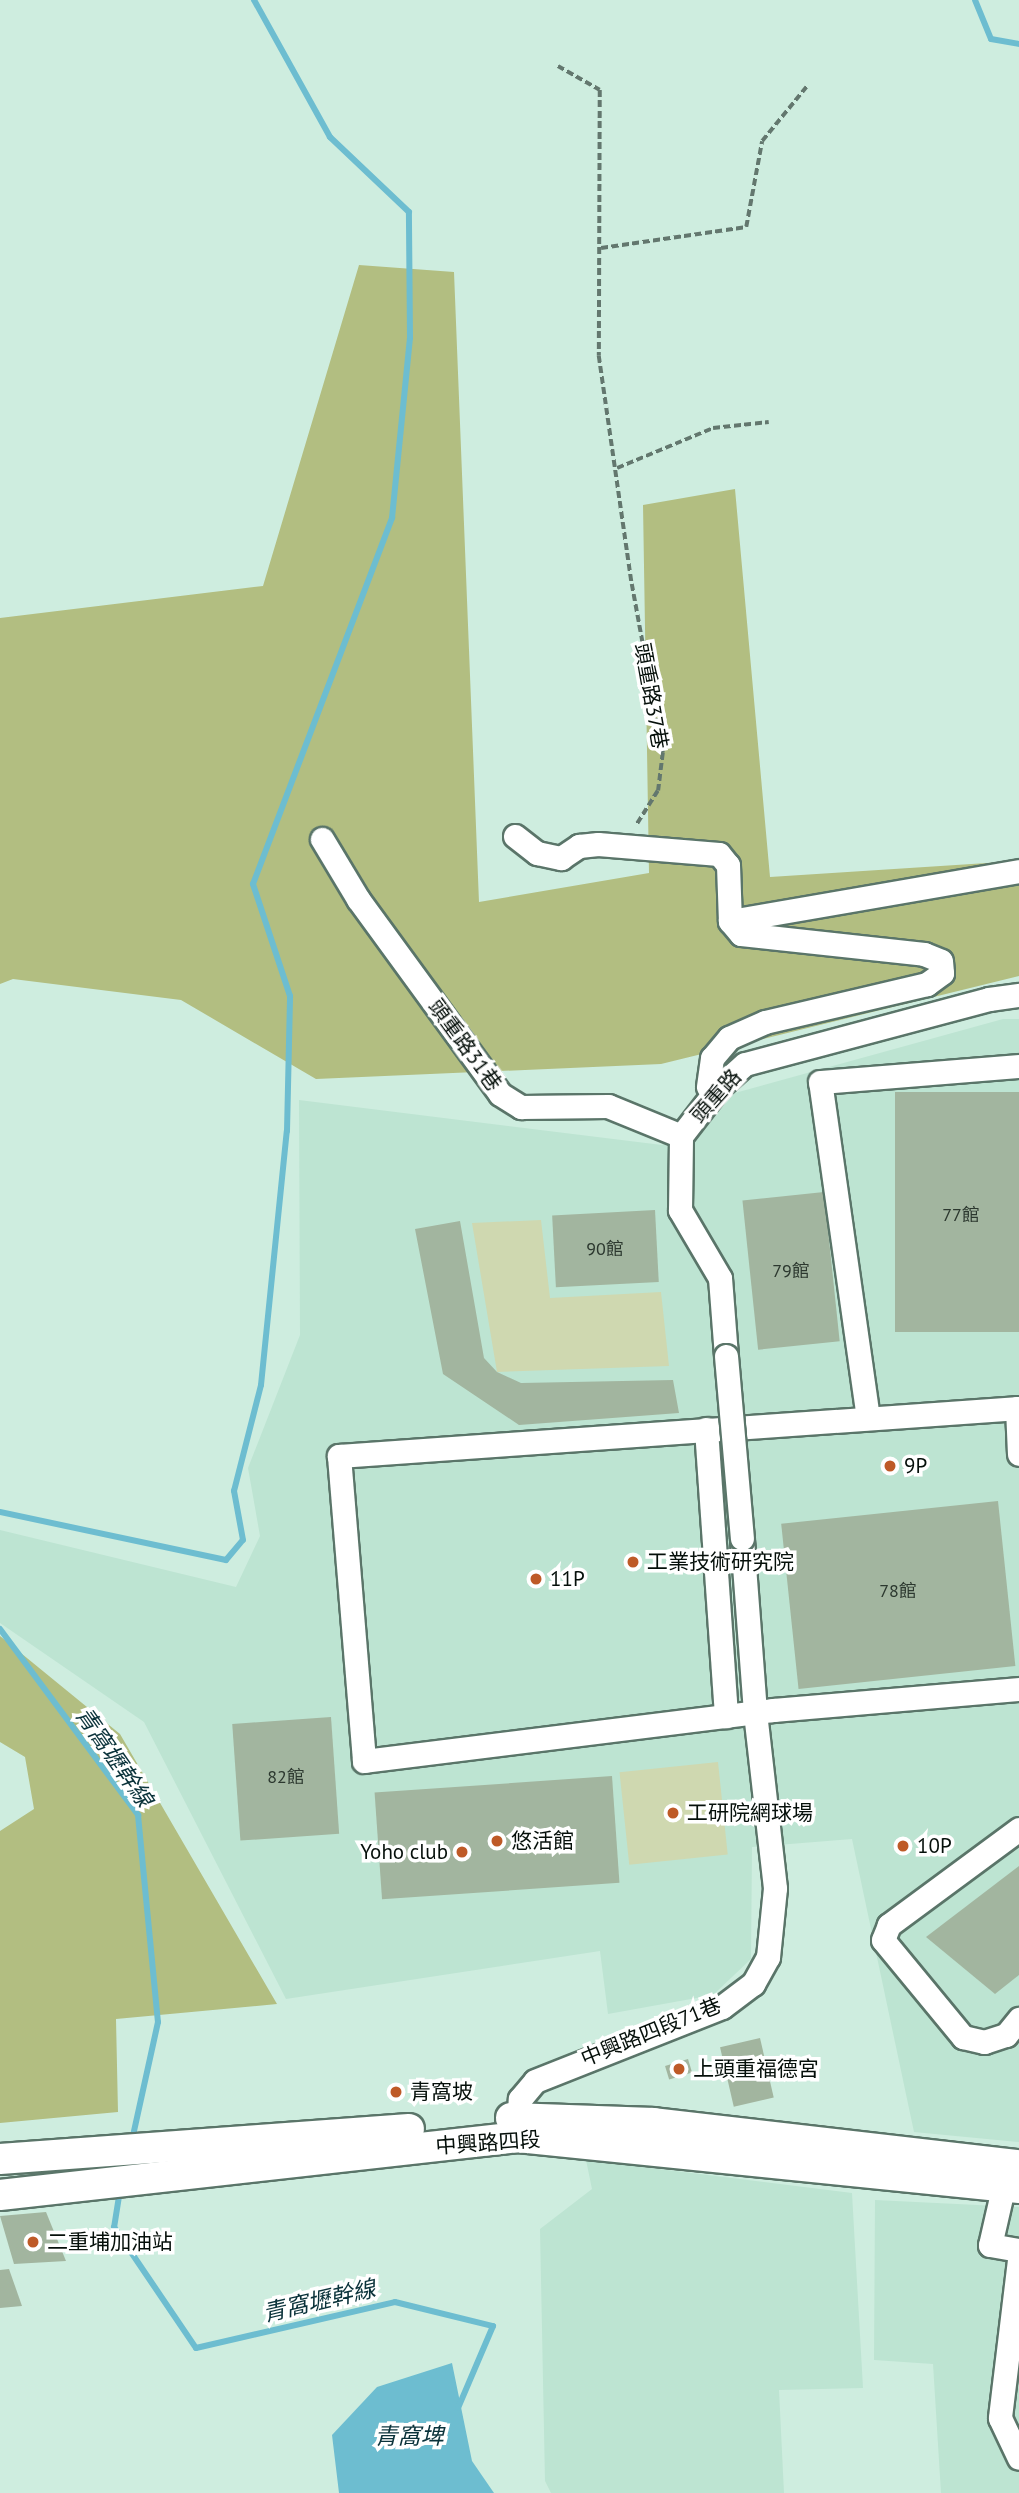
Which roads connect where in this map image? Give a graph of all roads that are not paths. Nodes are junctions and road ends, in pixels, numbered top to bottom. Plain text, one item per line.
1 (515, 836) dead end
2 (322, 839) dead end
3 (1019, 870) edge
4 (730, 921) junction
5 (1019, 995) edge
6 (1019, 1066) edge
7 (708, 1087) dead end
8 (681, 1136) junction
9 (1018, 1408) edge
10 (868, 1418) junction
11 (706, 1429) junction
12 (1019, 1454) edge
13 (742, 1538) joint
14 (1019, 1689) edge
15 (755, 1712) junction
16 (726, 1716) junction
17 (1019, 1829) edge
18 (1019, 2019) edge
19 (518, 2127) junction
20 (0, 2159) edge
21 (1013, 2176) edge
22 (0, 2194) edge
23 (1019, 2250) edge
24 (1019, 2260) edge
25 (1019, 2458) edge

1 - 4 street
2 - 8 street, 頭重路31巷
3 - 4 street
4 - 7 street
5 - 8 street, 頭重路
6 - 10 street
8 - 13 street, 頭重路, bridge
9 - 10 street
9 - 12 street
10 - 11 street
11 - 16 street
11 - 16 street
13 - 15 street, 中興路四段71巷
14 - 15 street
15 - 16 street
15 - 19 street, 中興路四段71巷
17 - 18 street
19 - 20 main road, 中興路四段
19 - 21 main road, 中興路四段
19 - 22 main road, 中興路四段
21 - 23 street
24 - 25 street

